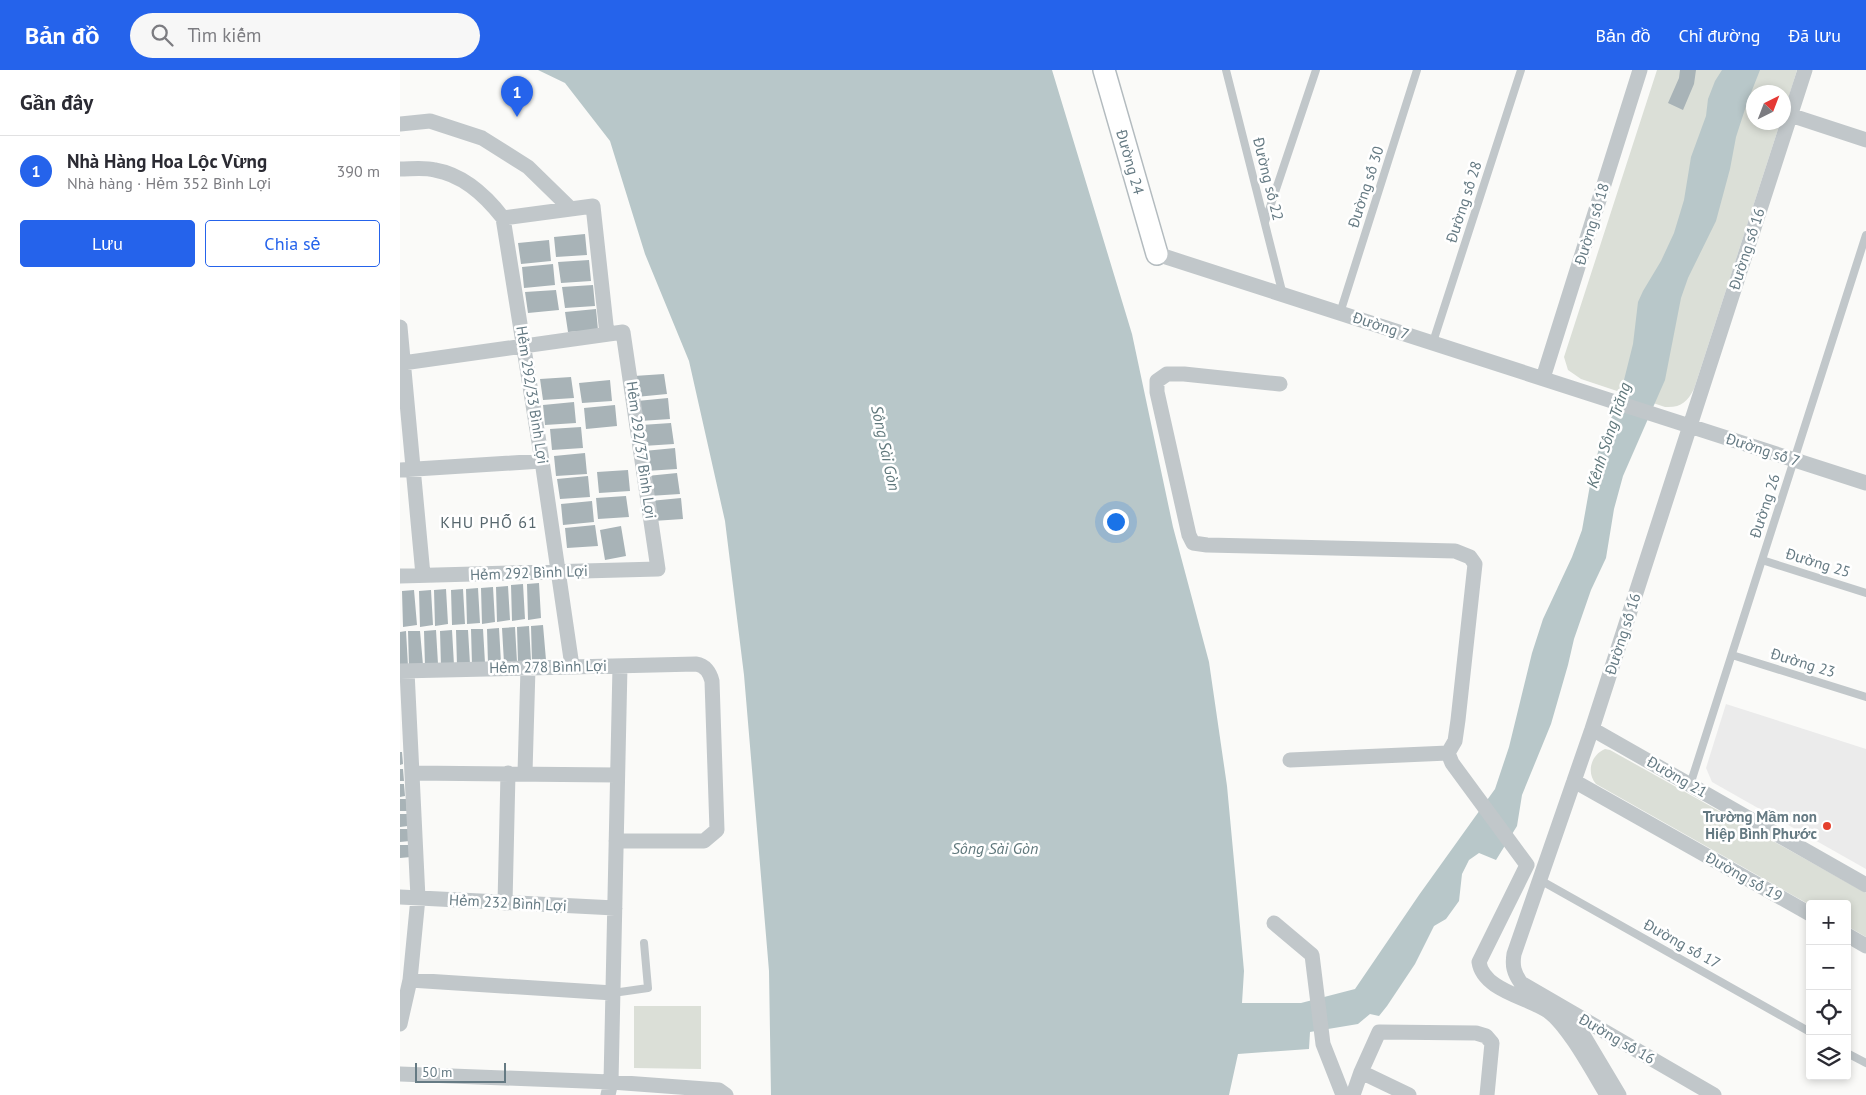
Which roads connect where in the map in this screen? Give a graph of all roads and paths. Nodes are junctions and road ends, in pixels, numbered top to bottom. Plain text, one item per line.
1 (1104, 70) edge
2 (1226, 70) edge
3 (1316, 70) edge
4 (1417, 70) edge
5 (1521, 70) edge
6 (1640, 70) edge
7 (1805, 70) edge
8 (1791, 112) edge
9 (1791, 115) edge
10 (400, 124) edge
11 (1785, 130) edge
12 (1866, 140) edge
13 (400, 169) edge
14 (570, 208) junction
15 (503, 218) junction
16 (1265, 222) junction
17 (1866, 235) edge
18 (1156, 254) joint
19 (1283, 295) junction
20 (1340, 313) junction
21 (400, 327) edge
22 (608, 334) junction
23 (1433, 342) junction
24 (525, 347) junction
25 (403, 363) junction
26 (1543, 378) junction
27 (1280, 384) dead end
28 (1660, 416) joint
29 (1690, 426) junction
30 (1794, 460) junction
31 (542, 461) junction
32 (406, 469) edge
33 (1866, 483) edge
34 (1762, 560) junction
35 (658, 569) joint
36 (559, 572) junction
37 (400, 576) edge
38 (423, 576) junction
39 (1866, 592) edge
40 (1732, 655) junction
41 (572, 666) junction
42 (620, 666) junction
43 (528, 668) junction
44 (403, 671) edge
45 (1866, 697) edge
46 (1592, 730) junction
47 (1448, 753) junction
48 (1290, 760) dead end
49 (412, 773) junction
50 (508, 773) junction
51 (525, 774) junction
52 (617, 775) junction
53 (1574, 781) junction
54 (1690, 785) junction
55 (616, 841) junction
56 (1540, 880) junction
57 (1866, 885) edge
58 (400, 897) edge
59 (418, 898) junction
60 (505, 903) junction
61 (615, 908) junction
62 (1806, 912) edge
63 (1274, 923) dead end
64 (1851, 937) edge
65 (644, 943) dead end
66 (1866, 946) edge
67 (410, 980) junction
68 (613, 994) junction
69 (1569, 1011) junction
70 (400, 1024) edge
71 (1806, 1030) edge
72 (1851, 1055) edge
73 (1866, 1063) edge
74 (1361, 1072) junction
75 (400, 1074) edge
76 (610, 1089) edge
77 (697, 1092) edge
78 (726, 1095) edge
79 (1343, 1095) edge
80 (1352, 1095) edge
81 (1409, 1095) edge
82 (1487, 1095) edge
83 (1607, 1095) edge
84 (1619, 1095) edge
85 (1714, 1095) edge

1 - 18 street, Đường 24
2 - 16 lane, Đường số 22
3 - 16 lane
4 - 20 lane, Đường số 30
5 - 23 lane, Đường số 28
6 - 26 street, Đường số 18
7 - 8 street, Đường số 16
9 - 12 street
10 - 14 street
11 - 29 street, Đường số 16
13 - 15 street
14 - 15 street
14 - 22 street
15 - 24 street, Hẻm 292/33 Bình Lợi
16 - 19 lane, Đường số 22
17 - 30 lane, Đường 26
18 - 19 street, Đường 7
19 - 20 street, Đường 7
20 - 23 street, Đường 7
21 - 25 street
22 - 24 street
22 - 35 street, Hẻm 292/37 Bình Lợi
23 - 26 street, Đường 7
24 - 25 street
24 - 31 street, Hẻm 292/33 Bình Lợi
25 - 32 street
26 - 28 street, Đường 7
27 - 47 street
28 - 29 street, Đường số 7
29 - 30 street, Đường số 7
29 - 46 street, Đường số 16
30 - 33 street, Đường số 7
30 - 34 lane, Đường 26
31 - 32 street
31 - 36 street, Hẻm 292/33 Bình Lợi
32 - 38 street
34 - 39 lane, Đường 25
34 - 40 lane, Đường 26
35 - 36 street, Hẻm 292 Bình Lợi
36 - 38 street, Hẻm 292 Bình Lợi
36 - 41 street, Hẻm 292/33 Bình Lợi
37 - 38 street, Hẻm 292 Bình Lợi
40 - 45 lane, Đường 23
40 - 54 lane, Đường 26
41 - 42 street, Hẻm 278 Bình Lợi
41 - 43 street, Hẻm 278 Bình Lợi
42 - 52 street
42 - 55 street, Hẻm 278 Bình Lợi
43 - 44 street, Hẻm 278 Bình Lợi
43 - 51 street
44 - 49 street
46 - 53 street, Đường số 16
46 - 54 street, Đường 21
47 - 48 street
47 - 83 street
49 - 50 street
49 - 59 street
50 - 51 street
50 - 60 street
51 - 52 street
52 - 55 street
53 - 56 street, Đường số 16
53 - 62 street, Đường số 19
54 - 57 street, Đường 21
55 - 61 street
56 - 69 street, Đường số 16
56 - 71 lane, Đường số 17
58 - 59 street, Hẻm 232 Bình Lợi
59 - 60 street, Hẻm 232 Bình Lợi
59 - 67 street
60 - 61 street, Hẻm 232 Bình Lợi
61 - 68 street
63 - 79 street
64 - 66 street
65 - 68 lane
67 - 68 street
67 - 70 street
68 - 76 street
69 - 84 street
69 - 85 street, Đường số 16
72 - 73 lane
74 - 80 street
74 - 81 street
74 - 82 street
75 - 76 street
76 - 77 street
77 - 78 street

